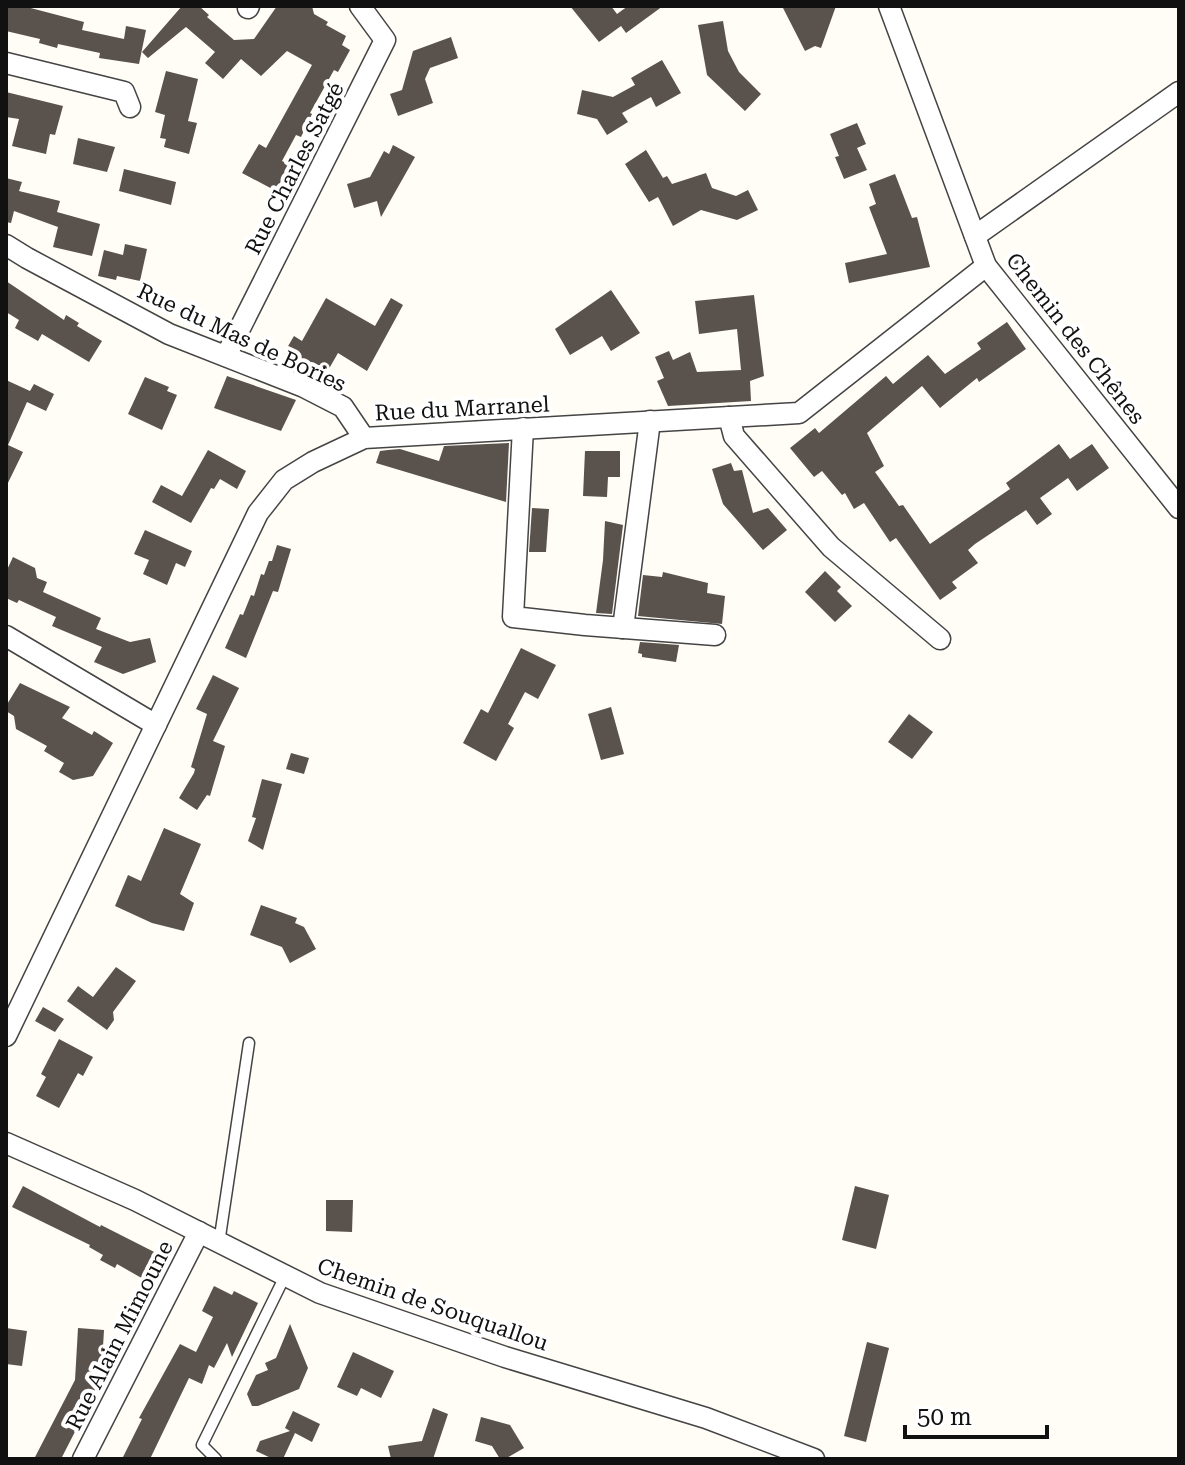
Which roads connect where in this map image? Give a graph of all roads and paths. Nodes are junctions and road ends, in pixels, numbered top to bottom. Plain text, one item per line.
1 (360, 6) edge
2 (889, 6) edge
3 (6, 63) edge
4 (1179, 92) edge
5 (130, 107) dead end
6 (975, 236) junction
7 (6, 245) edge
8 (986, 266) junction
9 (226, 356) junction
10 (729, 417) junction
11 (650, 421) junction
12 (523, 428) junction
13 (364, 438) junction
14 (1179, 508) edge
15 (623, 628) junction
16 (715, 635) dead end
17 (6, 636) edge
18 (940, 639) dead end
19 (156, 725) junction
20 (6, 1036) edge
21 (249, 1043) dead end
22 (6, 1143) edge
23 (199, 1232) junction
24 (219, 1243) junction
25 (285, 1276) junction
26 (83, 1459) edge
27 (216, 1459) edge
28 (814, 1459) edge

1 - 9 street, Rue Charles Satgé
2 - 6 street, Chemin des Chênes
3 - 5 street
4 - 6 street
6 - 8 street, Chemin des Chênes
7 - 9 street, Rue du Mas de Bories
8 - 10 street, Rue du Marranel
8 - 14 street, Chemin des Chênes
9 - 13 street, Rue du Mas de Bories
10 - 11 street, Rue du Marranel
10 - 18 street
11 - 12 street, Rue du Marranel
11 - 15 street
12 - 13 street, Rue du Marranel
12 - 15 street
13 - 19 street, Rue du Marranel
15 - 16 street
17 - 19 street
19 - 20 street, Rue du Marranel
21 - 24 lane
22 - 23 street, Chemin de Souquallou
23 - 24 street, Chemin de Souquallou
23 - 26 street, Rue Alain Mimoune
24 - 25 street, Chemin de Souquallou
25 - 27 lane
25 - 28 street, Chemin de Souquallou

